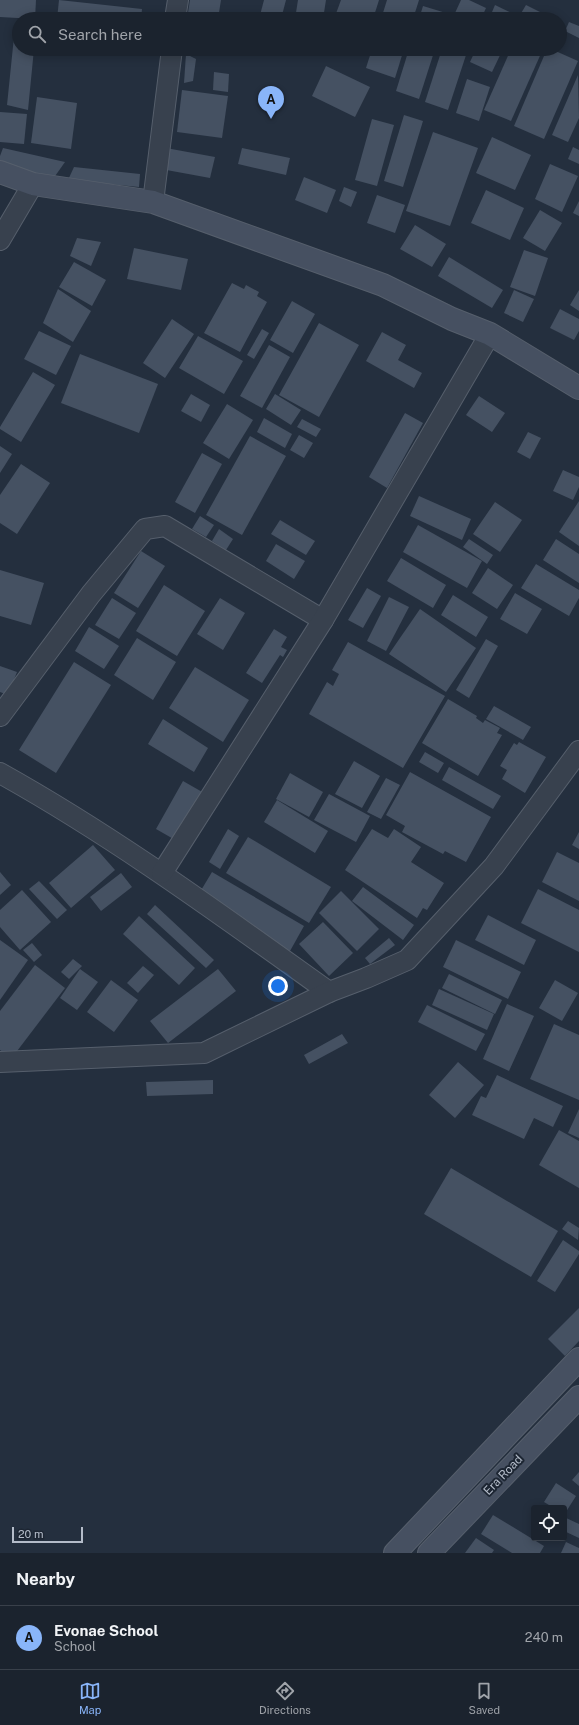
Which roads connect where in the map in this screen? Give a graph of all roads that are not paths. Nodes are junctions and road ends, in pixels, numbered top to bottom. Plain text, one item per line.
1 (178, 0) edge
2 (177, 12) edge
3 (171, 56) edge
4 (0, 172) edge
5 (33, 184) junction
6 (153, 202) junction
7 (0, 240) edge
8 (490, 334) junction
9 (579, 388) edge
10 (323, 620) junction
11 (0, 716) edge
12 (579, 751) edge
13 (0, 773) edge
14 (162, 873) junction
15 (329, 992) junction
16 (0, 1062) edge
17 (579, 1359) edge
18 (579, 1397) edge
19 (395, 1553) edge
20 (429, 1553) edge

1 - 2 street
3 - 6 street
4 - 5 street
5 - 6 street
5 - 7 street
6 - 8 street
8 - 9 street
8 - 10 street
10 - 11 street
10 - 14 street
12 - 15 street
13 - 14 street
14 - 15 street
15 - 16 street
17 - 19 street
18 - 20 street, Era Road

